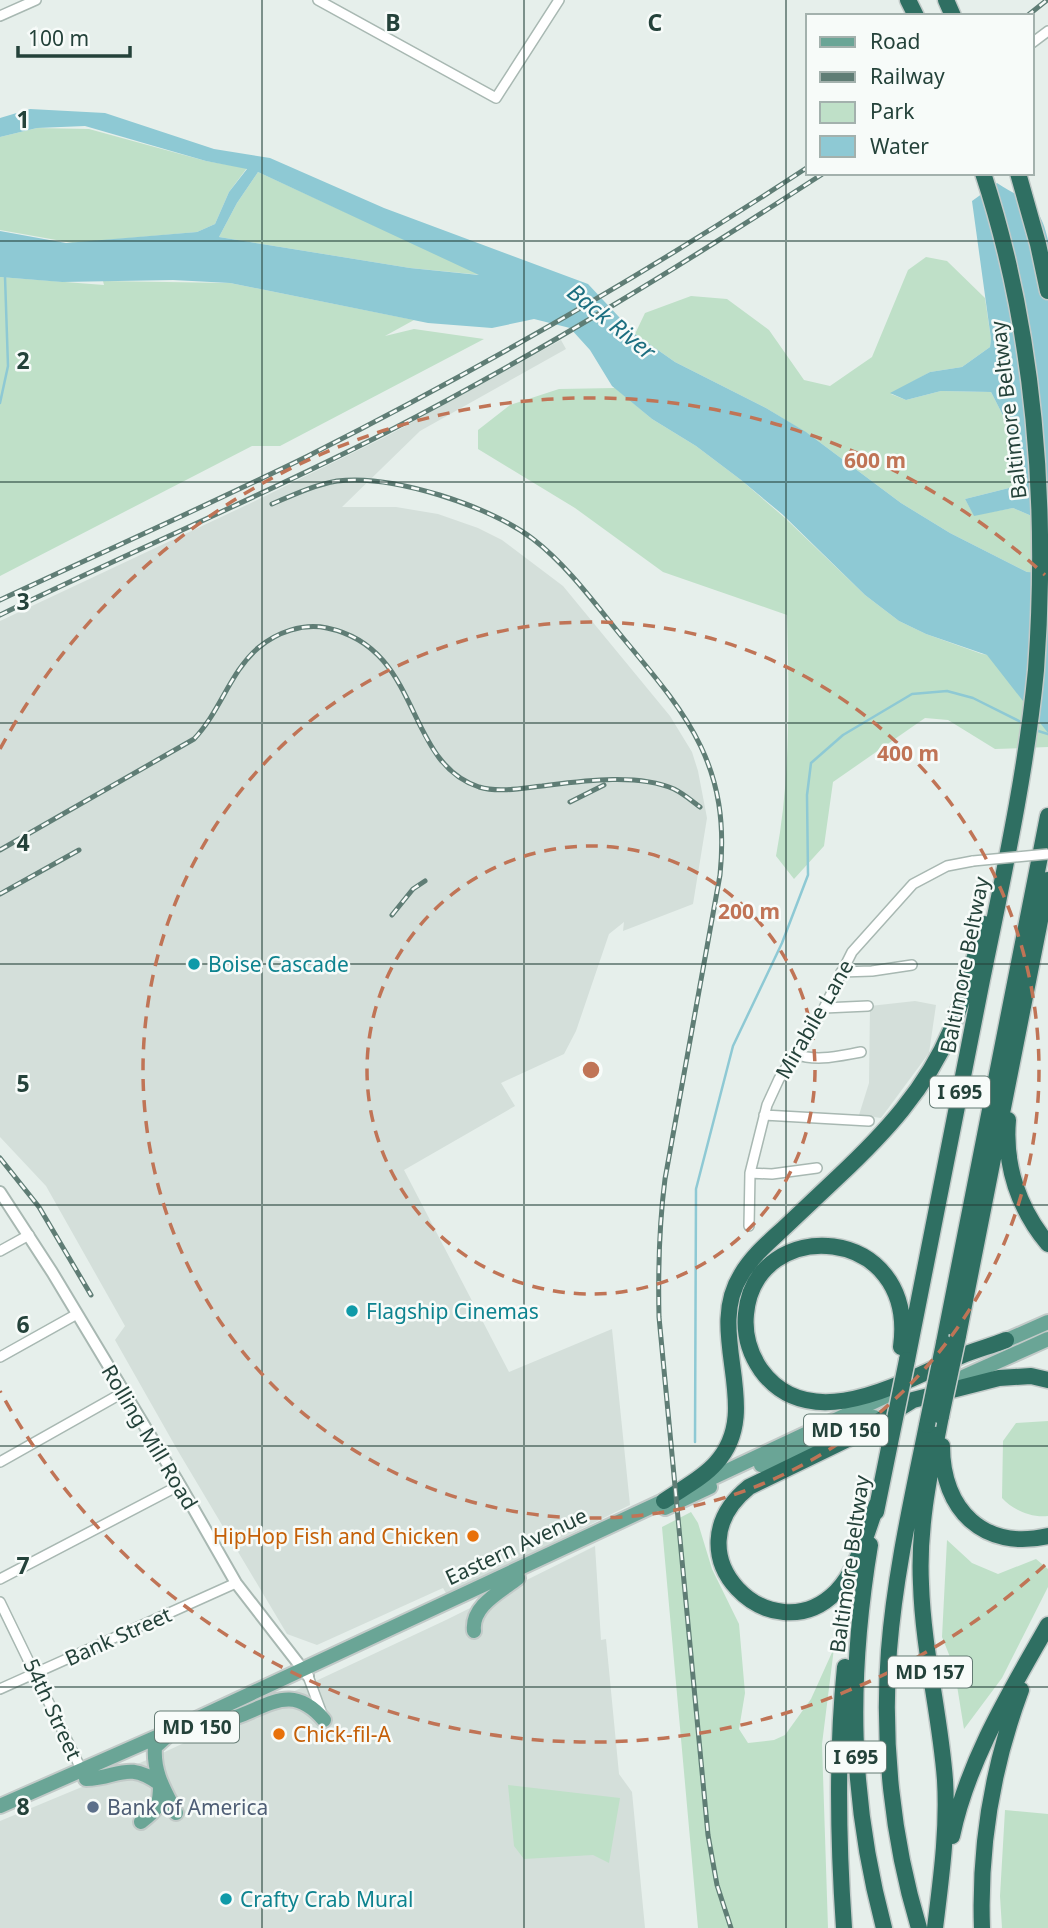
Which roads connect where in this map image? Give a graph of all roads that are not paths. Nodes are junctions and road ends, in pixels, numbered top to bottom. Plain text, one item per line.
1 (36, 0) edge
2 (318, 0) edge
3 (559, 0) edge
4 (0, 16) edge
5 (984, 175) edge
6 (1019, 175) edge
7 (1048, 291) edge
8 (1048, 816) edge
9 (1013, 824) junction
10 (1048, 854) edge
11 (1048, 880) edge
12 (912, 965) dead end
13 (841, 972) junction
14 (868, 1006) dead end
15 (824, 1008) junction
16 (1022, 1012) junction
17 (860, 1052) dead end
18 (795, 1054) junction
19 (764, 1115) junction
20 (869, 1121) dead end
21 (817, 1168) dead end
22 (750, 1173) junction
23 (0, 1192) edge
24 (749, 1226) dead end
25 (29, 1235) junction
26 (1048, 1244) edge
27 (0, 1251) edge
28 (77, 1314) junction
29 (1048, 1322) edge
30 (1048, 1339) edge
31 (951, 1340) junction
32 (1006, 1340) junction
33 (0, 1357) edge
34 (903, 1362) junction
35 (1048, 1380) edge
36 (124, 1392) junction
37 (913, 1400) junction
38 (941, 1416) junction
39 (0, 1462) edge
40 (180, 1485) junction
41 (664, 1500) junction
42 (877, 1504) junction
43 (1048, 1536) edge
44 (518, 1578) junction
45 (0, 1579) edge
46 (236, 1583) junction
47 (864, 1583) junction
48 (0, 1602) edge
49 (1048, 1625) edge
50 (474, 1631) dead end
51 (1048, 1631) edge
52 (36, 1672) junction
53 (306, 1673) junction
54 (0, 1689) edge
55 (324, 1720) joint
56 (182, 1730) junction
57 (155, 1747) junction
58 (84, 1774) junction
59 (160, 1784) junction
60 (0, 1806) edge
61 (176, 1813) dead end
62 (0, 1816) edge
63 (141, 1822) dead end
64 (844, 1928) edge
65 (884, 1928) edge
66 (919, 1928) edge
67 (936, 1928) edge
68 (982, 1928) edge

1 - 4 street
2 - 3 street
5 - 9 highway, Baltimore Beltway / I 695
6 - 7 highway
8 - 31 highway, I 695
9 - 34 highway, Baltimore Beltway / I 695
9 - 41 highway
10 - 13 street, Mirabile Lane, bridge
11 - 16 highway
12 - 13 street
13 - 15 street, Mirabile Lane
14 - 15 street
15 - 18 street, Mirabile Lane
16 - 26 highway
16 - 31 highway
17 - 18 street
18 - 19 street, Mirabile Lane
19 - 20 street
19 - 22 street, Mirabile Lane
21 - 22 street
22 - 24 street, Mirabile Lane
23 - 25 street, Rolling Mill Road
25 - 27 street
25 - 28 street, Rolling Mill Road
28 - 33 street
28 - 36 street, Rolling Mill Road
29 - 32 main road, Eastern Avenue / MD 150
30 - 37 main road, Eastern Avenue / MD 150
31 - 38 highway, MD 157, bridge
31 - 66 highway, I 695, bridge
32 - 34 highway
32 - 41 main road, Eastern Avenue / MD 150
34 - 42 highway, Baltimore Beltway / I 695, bridge
35 - 37 highway
36 - 39 street
36 - 40 street, Rolling Mill Road
37 - 42 highway
37 - 44 main road, Eastern Avenue / MD 150
38 - 43 highway
38 - 67 highway, MD 157
40 - 45 street
40 - 46 street, Rolling Mill Road
41 - 53 main road, Eastern Avenue / MD 150
42 - 47 highway, Baltimore Beltway / I 695
44 - 50 main road
44 - 53 main road, Eastern Avenue / MD 150
46 - 52 street, Bank Street
46 - 53 street, Rolling Mill Road
47 - 64 highway
47 - 65 highway, Baltimore Beltway / I 695
48 - 52 street, 54th Street
49 - 67 highway
51 - 68 highway
52 - 54 street, Bank Street
52 - 58 street, 54th Street
53 - 55 street
53 - 56 main road, Eastern Avenue / MD 150
55 - 56 main road
56 - 57 main road, Eastern Avenue
56 - 58 main road, Eastern Avenue / MD 150
57 - 58 main road, Eastern Avenue / MD 150
57 - 59 main road
58 - 59 main road
58 - 60 main road, Eastern Avenue / MD 150
58 - 62 main road, Eastern Avenue / MD 150
59 - 61 main road
59 - 63 main road

